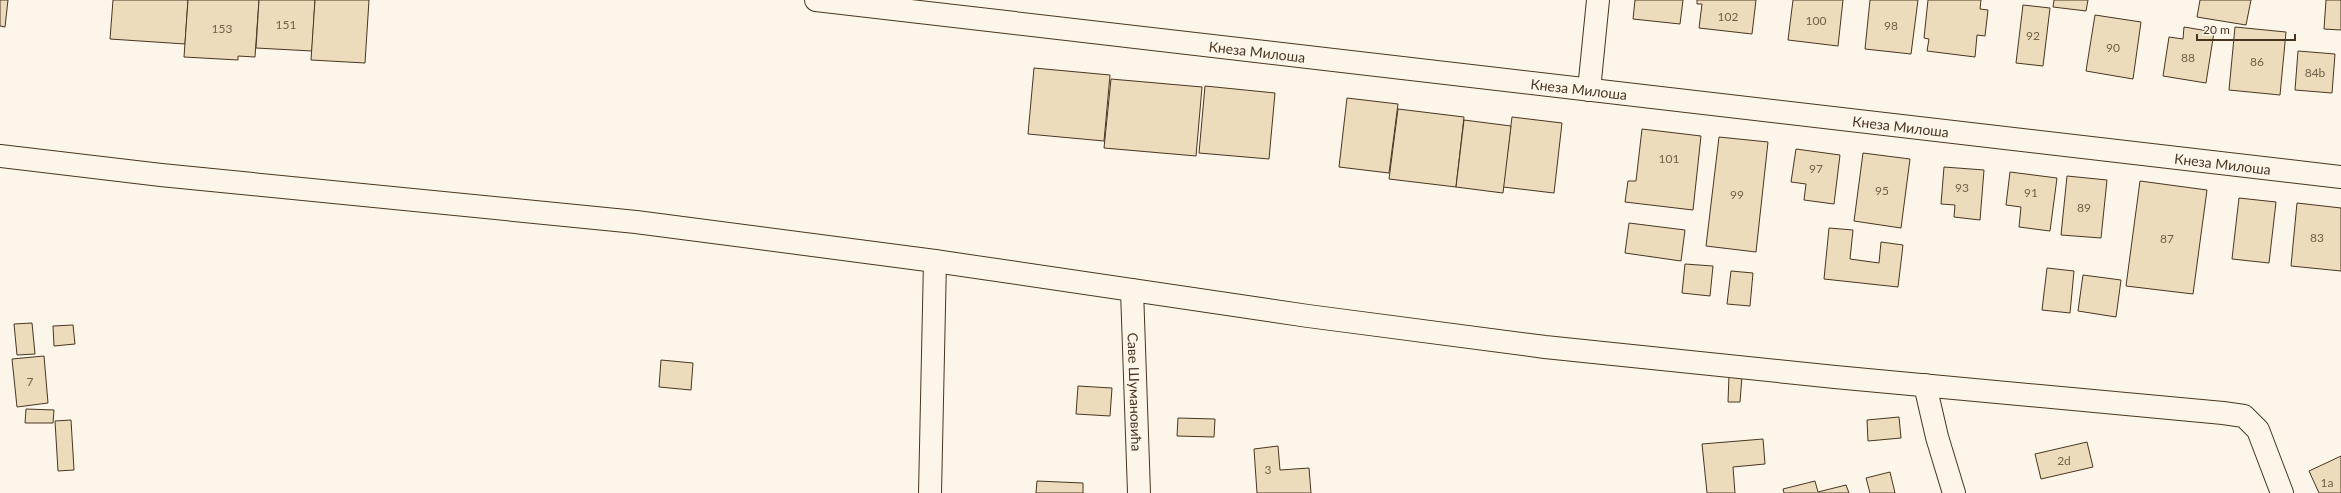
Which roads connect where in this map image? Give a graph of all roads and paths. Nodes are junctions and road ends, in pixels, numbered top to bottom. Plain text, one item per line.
1 (816, 0) edge
2 (1598, 0) edge
3 (1589, 90) junction
4 (0, 156) edge
5 (2341, 177) edge
6 (935, 261) junction
7 (1132, 290) junction
8 (1925, 385) junction
9 (930, 493) edge
10 (1139, 493) edge
11 (1954, 493) edge
12 (2282, 493) edge

1 - 3 street, Кнеза Милоша
2 - 3 street
3 - 5 street, Кнеза Милоша
4 - 6 street
6 - 7 street
6 - 9 street
7 - 8 street
7 - 10 street, Саве Шумановића
8 - 11 street
8 - 12 street

